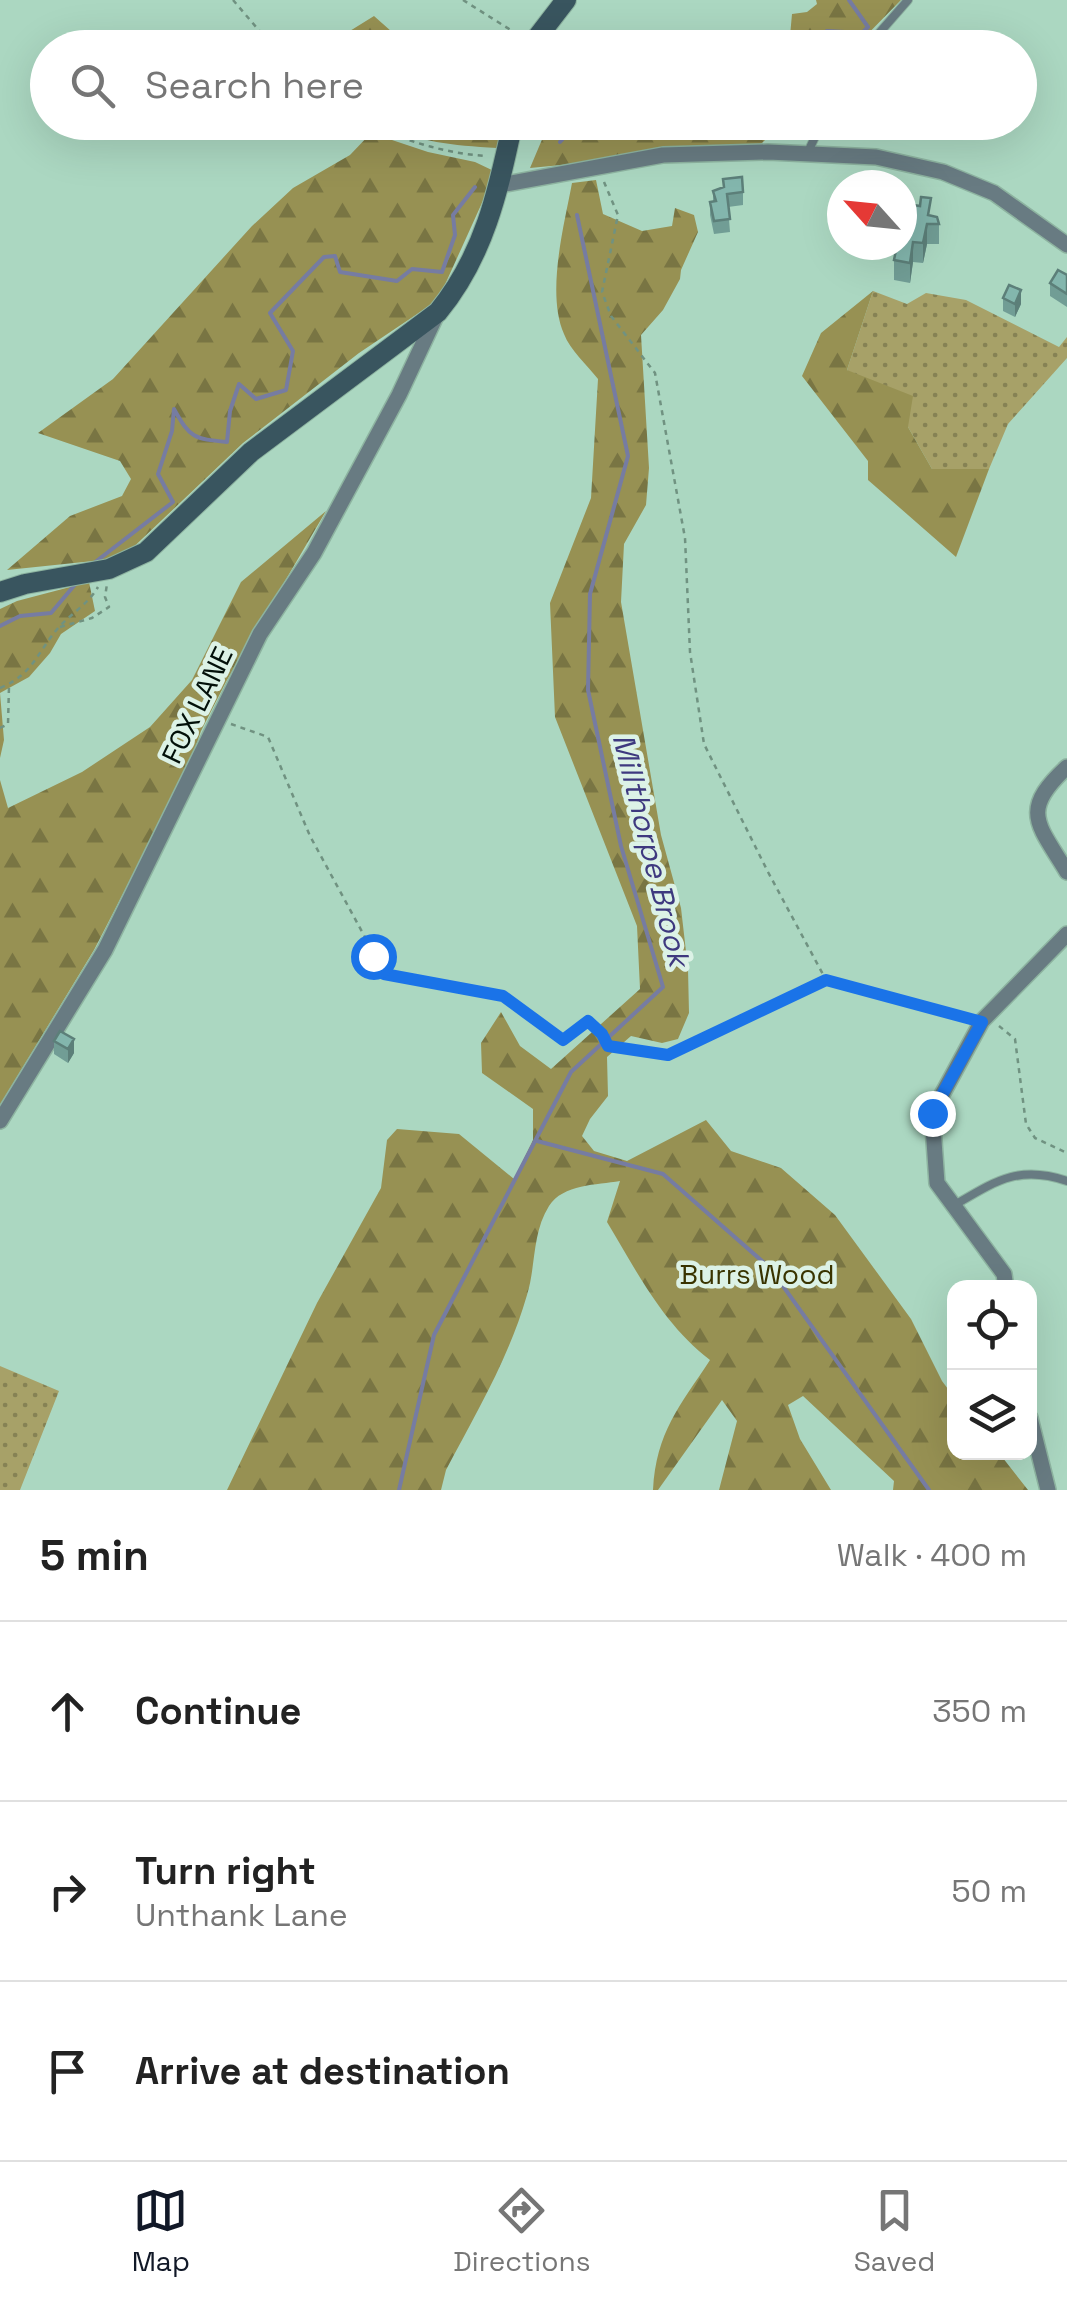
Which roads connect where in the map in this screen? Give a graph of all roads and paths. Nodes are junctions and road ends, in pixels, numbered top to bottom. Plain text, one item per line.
1 (233, 0) edge
2 (463, 0) edge
3 (566, 0) edge
4 (908, 0) edge
5 (259, 30) edge
6 (507, 30) edge
7 (538, 30) edge
8 (882, 30) edge
9 (406, 140) edge
10 (509, 140) edge
11 (814, 140) edge
12 (808, 154) junction
13 (506, 157) junction
14 (597, 167) junction
15 (500, 185) junction
16 (1067, 245) edge
17 (438, 312) junction
18 (400, 342) junction
19 (417, 356) junction
20 (109, 568) junction
21 (0, 592) edge
22 (59, 627) junction
23 (9, 685) junction
24 (0, 688) edge
25 (220, 727) dead end
26 (0, 728) edge
27 (1067, 767) edge
28 (1067, 872) edge
29 (1067, 934) edge
30 (826, 980) junction
31 (984, 1019) junction
32 (0, 1120) edge
33 (1067, 1153) edge
34 (1067, 1181) edge
35 (953, 1206) junction
36 (1005, 1280) edge
37 (1037, 1446) edge
38 (1048, 1490) edge

1 - 5 path
2 - 6 path
3 - 7 main road
4 - 8 lane
9 - 13 path
10 - 13 main road
11 - 12 lane
12 - 14 street
12 - 16 street
13 - 15 main road
14 - 15 street
14 - 30 path
15 - 17 main road
17 - 18 main road
17 - 19 street, FOX LANE
18 - 19 street
18 - 20 main road
19 - 32 street, FOX LANE
20 - 21 main road
20 - 22 path
20 - 22 path
22 - 23 path
23 - 24 path
23 - 26 path
25 - 30 path
27 - 28 street
29 - 31 street
30 - 31 path
31 - 33 path
31 - 35 street
34 - 35 lane
35 - 36 street
37 - 38 street

